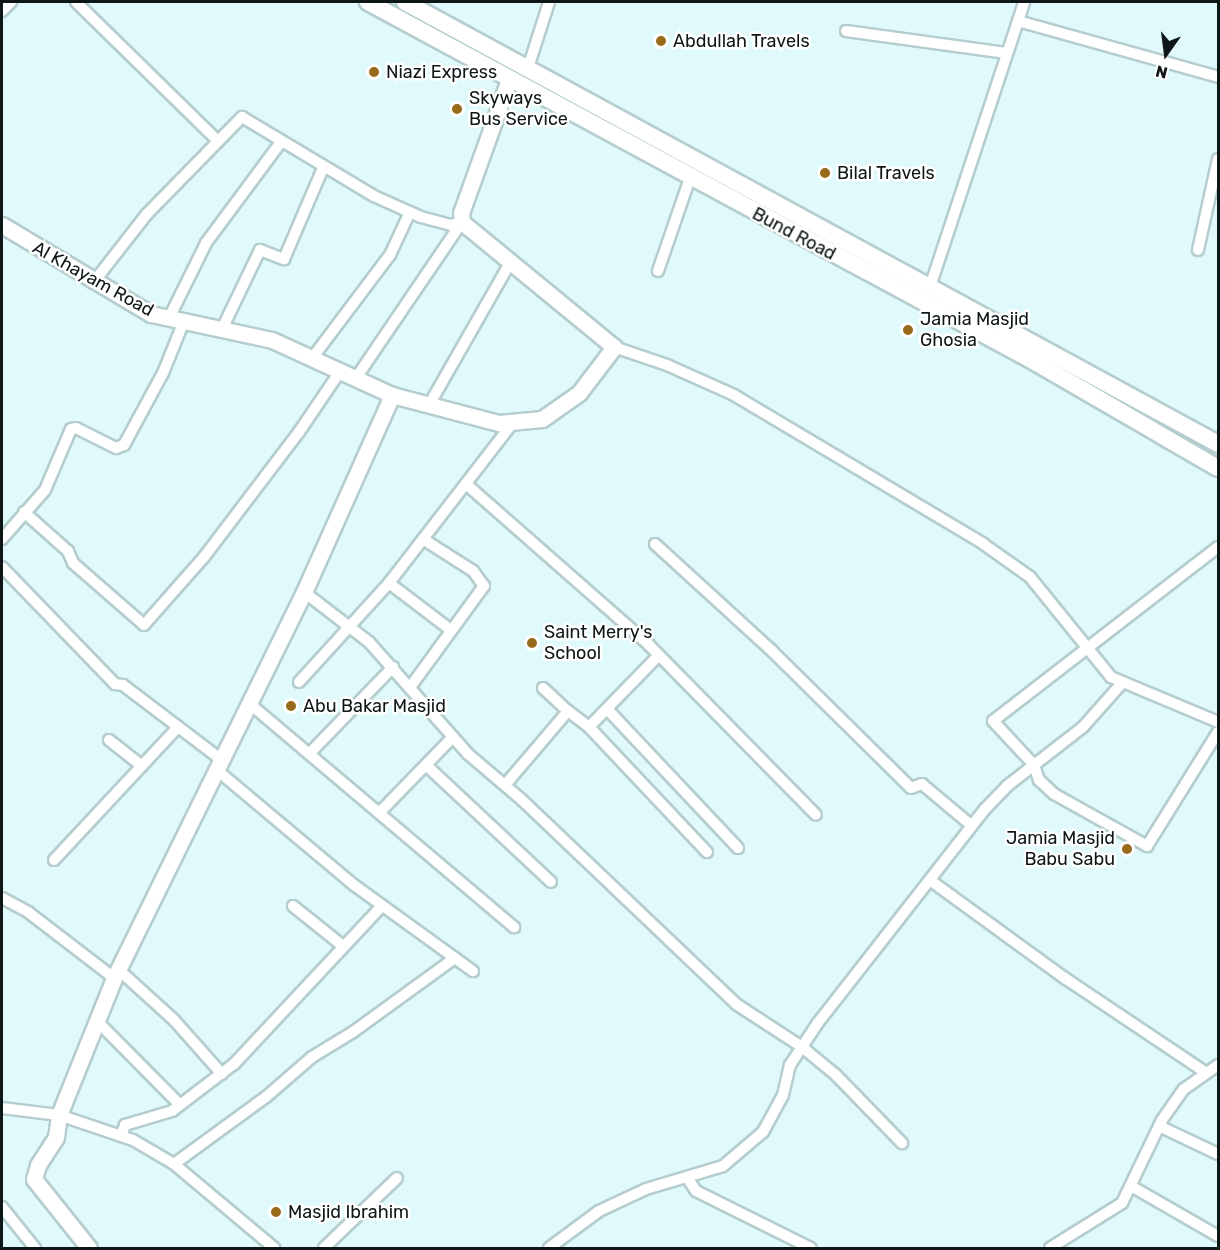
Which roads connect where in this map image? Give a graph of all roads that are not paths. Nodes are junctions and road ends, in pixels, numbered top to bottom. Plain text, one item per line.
1 (11, 2) edge
2 (76, 2) edge
3 (368, 2) edge
4 (405, 2) edge
5 (549, 2) edge
6 (1024, 2) edge
7 (2, 11) edge
8 (1018, 21) junction
9 (846, 31) dead end
10 (1006, 53) junction
11 (528, 68) junction
12 (1218, 76) edge
13 (509, 80) junction
14 (218, 141) junction
15 (280, 142) junction
16 (1218, 159) edge
17 (323, 168) junction
18 (690, 178) junction
19 (410, 212) junction
20 (462, 222) junction
21 (2, 225) edge
22 (1198, 250) dead end
23 (511, 261) junction
24 (658, 271) dead end
25 (93, 283) junction
26 (930, 287) junction
27 (176, 319) junction
28 (222, 329) junction
29 (614, 347) junction
30 (313, 357) junction
31 (341, 370) junction
32 (356, 378) junction
33 (392, 395) junction
34 (429, 405) junction
35 (512, 424) junction
36 (1215, 442) edge
37 (1201, 458) junction
38 (1218, 468) edge
39 (466, 484) junction
40 (24, 512) junction
41 (2, 539) edge
42 (423, 539) junction
43 (655, 544) dead end
44 (1218, 547) edge
45 (2, 567) edge
46 (389, 583) junction
47 (304, 592) junction
48 (349, 626) junction
49 (451, 630) junction
50 (1086, 650) junction
51 (659, 656) junction
52 (393, 667) junction
53 (299, 682) dead end
54 (1123, 682) junction
55 (411, 686) junction
56 (543, 688) dead end
57 (250, 704) junction
58 (607, 709) junction
59 (568, 711) junction
60 (1218, 722) edge
61 (178, 727) junction
62 (589, 727) junction
63 (1218, 732) edge
64 (453, 737) junction
65 (109, 740) dead end
66 (309, 754) junction
67 (426, 765) junction
68 (1034, 765) junction
69 (142, 766) junction
70 (220, 766) junction
71 (505, 785) junction
72 (379, 813) junction
73 (816, 815) dead end
74 (972, 826) junction
75 (738, 848) dead end
76 (707, 852) dead end
77 (54, 860) dead end
78 (931, 881) junction
79 (550, 882) dead end
80 (2, 898) edge
81 (293, 906) dead end
82 (382, 906) junction
83 (514, 927) dead end
84 (343, 946) junction
85 (455, 958) junction
86 (473, 971) dead end
87 (116, 974) junction
88 (97, 1021) junction
89 (802, 1047) junction
90 (1213, 1070) edge
91 (222, 1074) junction
92 (180, 1105) junction
93 (2, 1108) edge
94 (59, 1115) junction
95 (1159, 1126) junction
96 (121, 1136) junction
97 (902, 1143) dead end
98 (1218, 1154) edge
99 (174, 1164) junction
100 (397, 1178) dead end
101 (687, 1179) junction
102 (1131, 1186) junction
103 (2, 1207) edge
104 (1218, 1236) edge
105 (35, 1248) edge
106 (89, 1248) edge
107 (274, 1248) edge
108 (324, 1248) edge
109 (549, 1248) edge
110 (812, 1248) edge
111 (1050, 1248) edge

1 - 7 street
2 - 14 street
3 - 13 main road, Bund Road
4 - 11 main road, Bund Road
5 - 11 street
6 - 8 street
8 - 10 street
8 - 12 street
9 - 10 street
10 - 26 street
11 - 26 main road, Bund Road
13 - 18 main road, Bund Road
13 - 20 street
14 - 15 street
14 - 25 street
15 - 17 street
15 - 27 street
16 - 22 street
17 - 19 street
17 - 28 street
18 - 24 street
18 - 37 main road, Bund Road
19 - 20 street
19 - 30 street
20 - 23 street
20 - 32 street
21 - 25 street, Al Khayam Road
23 - 29 street
23 - 34 street
25 - 27 street, Al Khayam Road
26 - 36 main road, Bund Road
27 - 28 street, Al Khayam Road
27 - 40 street
28 - 30 street, Al Khayam Road
29 - 35 street
29 - 50 street
30 - 31 street, Al Khayam Road
31 - 32 street, Al Khayam Road
31 - 40 street
32 - 33 street, Al Khayam Road
33 - 34 street, Al Khayam Road
33 - 47 street
34 - 35 street, Al Khayam Road
35 - 39 street
36 - 37 main road
37 - 38 main road, Bund Road
39 - 42 street
39 - 51 street
40 - 41 street
42 - 46 street
42 - 49 street
43 - 74 street
44 - 50 street
45 - 61 street
46 - 48 street
46 - 49 street
47 - 48 street
47 - 57 street
48 - 52 street
48 - 53 street
49 - 55 street
50 - 54 street
50 - 68 street
51 - 58 street
51 - 73 street
52 - 55 street
52 - 66 street
54 - 60 street
54 - 68 street
55 - 64 street
56 - 59 street
57 - 66 street
57 - 70 street
58 - 62 street
58 - 75 street
59 - 62 street
59 - 71 street
61 - 69 street
61 - 70 street
62 - 76 street
63 - 68 street
64 - 67 street
64 - 71 street
65 - 69 street
66 - 72 street
67 - 72 street
67 - 79 street
68 - 74 street
69 - 77 street
70 - 82 street
70 - 87 street
71 - 89 street
72 - 83 street
74 - 78 street
78 - 89 street
78 - 90 street
80 - 87 street
81 - 84 street
82 - 84 street
82 - 85 street
84 - 91 street
85 - 86 street
85 - 99 street
87 - 88 street
87 - 91 street
88 - 92 street
88 - 94 street
89 - 97 street
89 - 101 street
90 - 95 street
91 - 92 street
92 - 96 street
93 - 94 street
94 - 96 street
94 - 106 street
95 - 98 street
95 - 102 street
96 - 99 street
99 - 107 street
100 - 108 street
101 - 109 street
101 - 110 street
102 - 104 street
102 - 111 street
103 - 105 street

